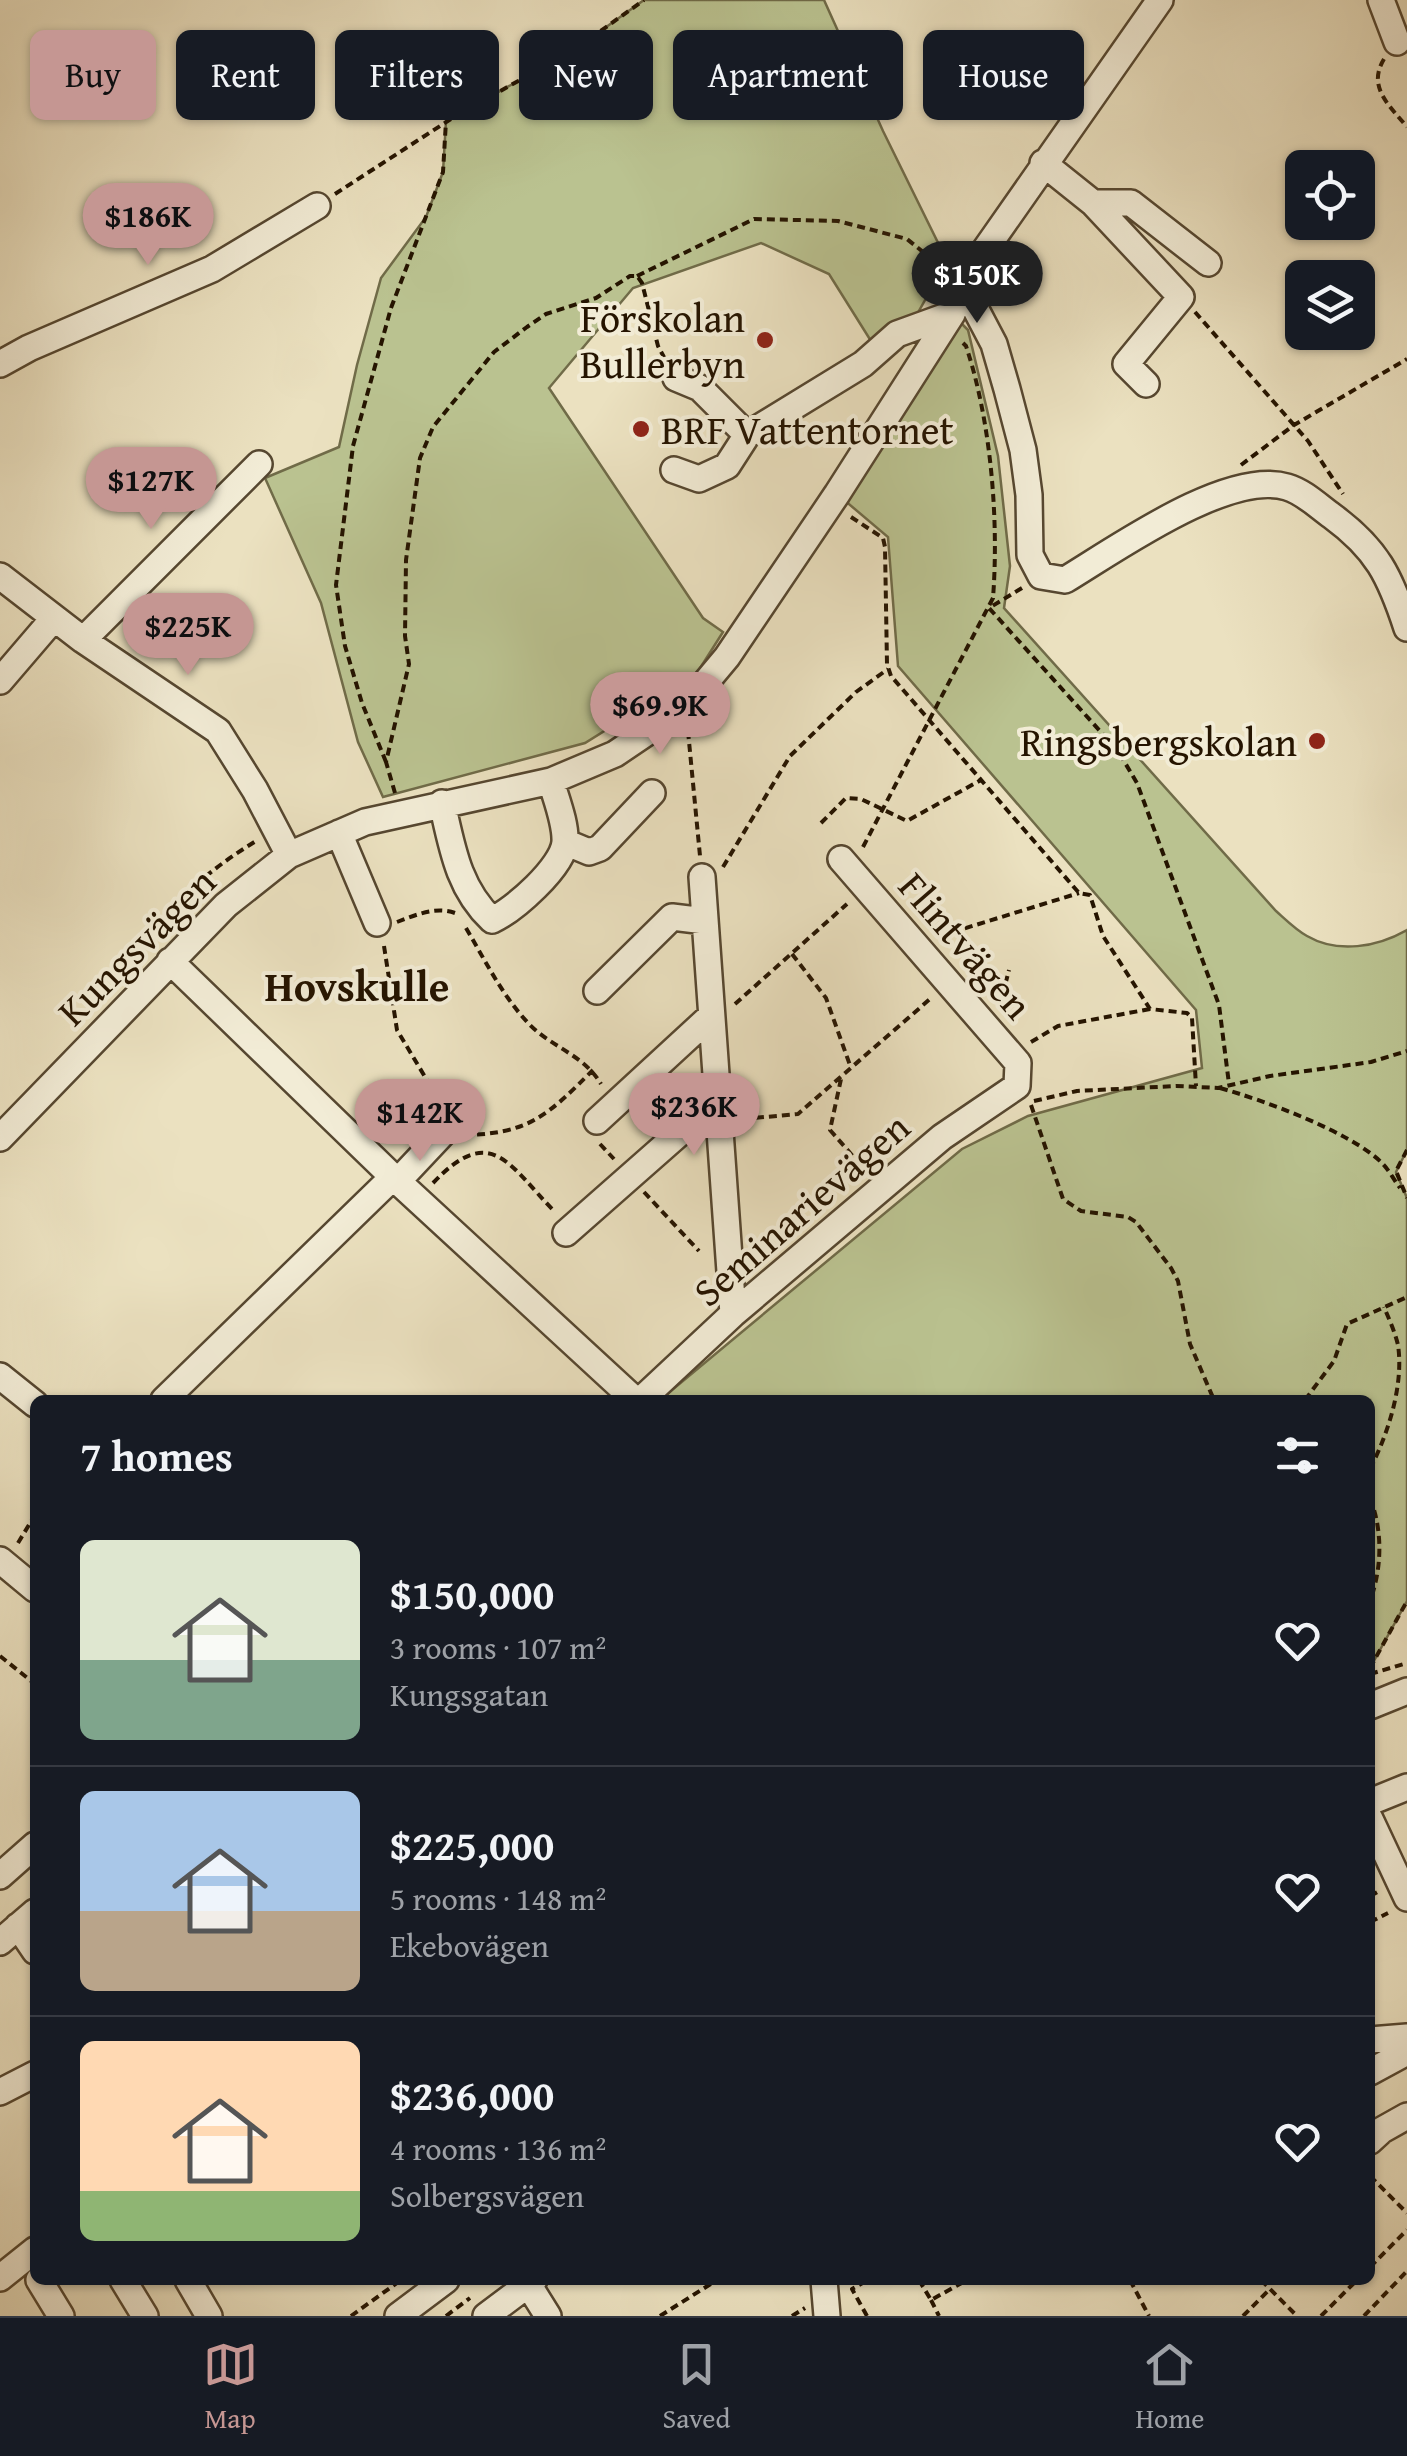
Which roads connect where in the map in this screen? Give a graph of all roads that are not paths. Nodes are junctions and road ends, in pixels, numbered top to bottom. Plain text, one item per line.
1 (1160, 0) edge
2 (1381, 0) edge
3 (1397, 42) road end
4 (1043, 163) junction
5 (1093, 203) junction
6 (317, 206) road end
7 (1208, 263) dead end
8 (963, 285) junction
9 (947, 322) junction
10 (0, 364) edge
11 (676, 378) road end
12 (1146, 384) dead end
13 (747, 436) junction
14 (259, 464) dead end
15 (674, 470) dead end
16 (0, 576) edge
17 (54, 618) junction
18 (1407, 628) edge
19 (83, 640) junction
20 (0, 681) edge
21 (551, 781) junction
22 (652, 793) dead end
23 (442, 803) junction
24 (339, 833) junction
25 (565, 842) junction
26 (288, 855) junction
27 (852, 872) road end
28 (712, 874) road end
29 (705, 920) junction
30 (377, 923) road end
31 (164, 954) junction
32 (598, 992) dead end
33 (710, 1013) junction
34 (1024, 1094) joint
35 (718, 1111) junction
36 (605, 1114) road end
37 (445, 1131) road end
38 (0, 1138) edge
39 (395, 1179) junction
40 (569, 1231) road end
41 (734, 1314) junction
42 (0, 1376) edge
43 (169, 1395) edge
44 (633, 1395) edge
45 (644, 1395) edge
46 (30, 1400) edge
47 (2, 1561) edge
48 (30, 1585) edge
49 (1407, 1691) edge
50 (1375, 1704) edge
51 (1407, 1787) edge
52 (1375, 1800) edge
53 (1375, 1825) edge
54 (30, 1849) edge
55 (1397, 1852) edge
56 (0, 1876) edge
57 (1407, 1898) edge
58 (1407, 2038) edge
59 (1375, 2040) edge
60 (1407, 2052) edge
61 (1375, 2069) edge
62 (30, 2077) edge
63 (0, 2092) edge
64 (1407, 2116) edge
65 (1375, 2137) edge
66 (30, 2267) edge
67 (0, 2278) edge
68 (45, 2285) edge
69 (125, 2285) edge
70 (191, 2285) edge
71 (439, 2285) edge
72 (527, 2285) edge
73 (532, 2285) edge
74 (824, 2285) edge
75 (61, 2316) edge
76 (145, 2316) edge
77 (210, 2316) edge
78 (398, 2316) edge
79 (486, 2316) edge
80 (548, 2316) edge
81 (827, 2316) edge

1 - 4 street, Kungsvägen
2 - 3 street
4 - 5 street
4 - 8 street, Kungsvägen
5 - 7 street
5 - 12 street
6 - 10 street
8 - 9 street, Kungsvägen
8 - 18 street
9 - 13 street
9 - 21 street, Kungsvägen
11 - 13 street
13 - 15 street
14 - 19 street
16 - 17 street
17 - 19 street
17 - 20 street
19 - 26 street
21 - 23 street, Kungsvägen
21 - 25 street
22 - 25 street
23 - 24 street, Kungsvägen
23 - 25 street
24 - 26 street, Kungsvägen
24 - 30 street
26 - 31 street, Kungsvägen
27 - 34 street, Flintvägen
28 - 29 street
29 - 32 street
29 - 33 street
31 - 38 street, Kungsvägen
31 - 39 street
33 - 35 street
33 - 36 street
34 - 41 street, Seminarievägen
35 - 40 street
35 - 41 street
37 - 39 street
39 - 43 street
39 - 44 street
41 - 45 street, Seminarievägen
42 - 46 street
47 - 48 street
49 - 50 street
51 - 52 street
53 - 55 street
54 - 56 street
55 - 57 street
58 - 59 street
60 - 61 street
62 - 63 street
64 - 65 street
66 - 67 street
68 - 75 street
69 - 76 street
70 - 77 street
71 - 78 street
72 - 79 street
73 - 80 street
74 - 81 street

